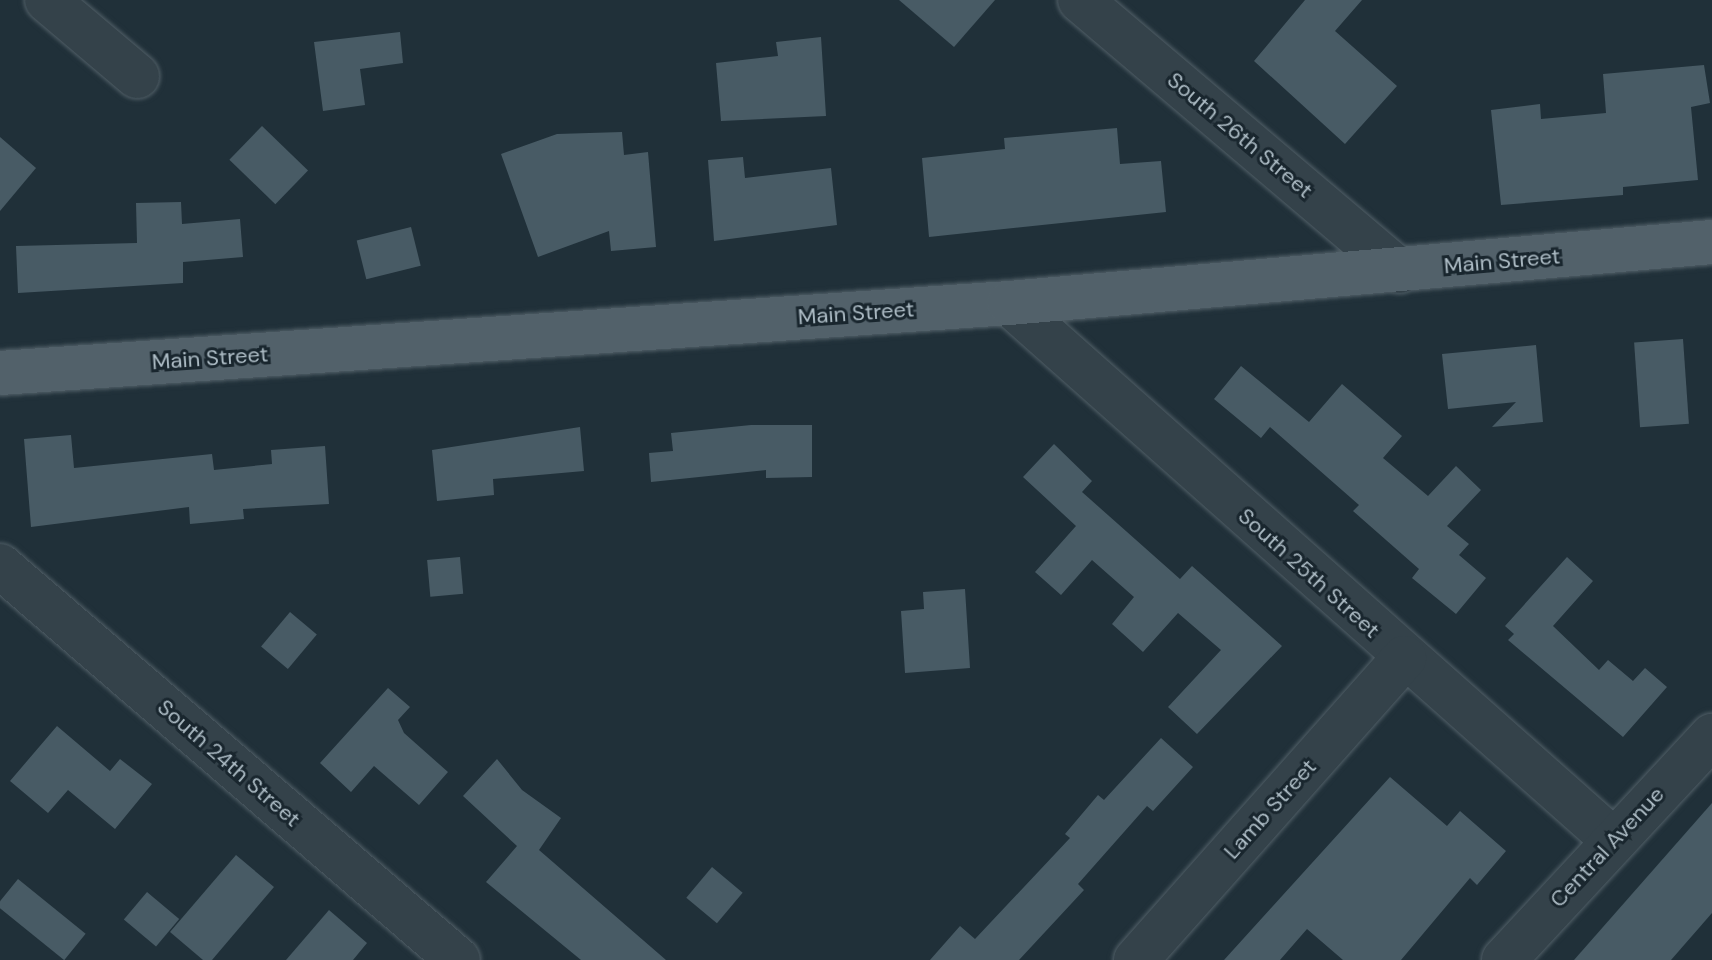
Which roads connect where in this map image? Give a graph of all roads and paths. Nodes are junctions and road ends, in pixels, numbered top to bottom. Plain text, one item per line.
1 (47, 0) edge
2 (1080, 0) edge
3 (137, 76) dead end
4 (1712, 242) edge
5 (1399, 271) junction
6 (1009, 303) junction
7 (0, 373) edge
8 (0, 566) edge
9 (1404, 658) junction
10 (1712, 736) edge
11 (1612, 839) junction
12 (458, 960) edge
13 (1136, 960) edge
14 (1504, 960) edge

1 - 3 street
2 - 5 street, South 26th Street
4 - 5 main road, Main Street
5 - 6 main road, Main Street
6 - 7 main road, Main Street
6 - 9 street, South 25th Street
8 - 12 street, South 24th Street
9 - 11 street, South 25th Street
9 - 13 street, Lamb Street
10 - 11 street, Central Avenue
11 - 14 street, Central Avenue

